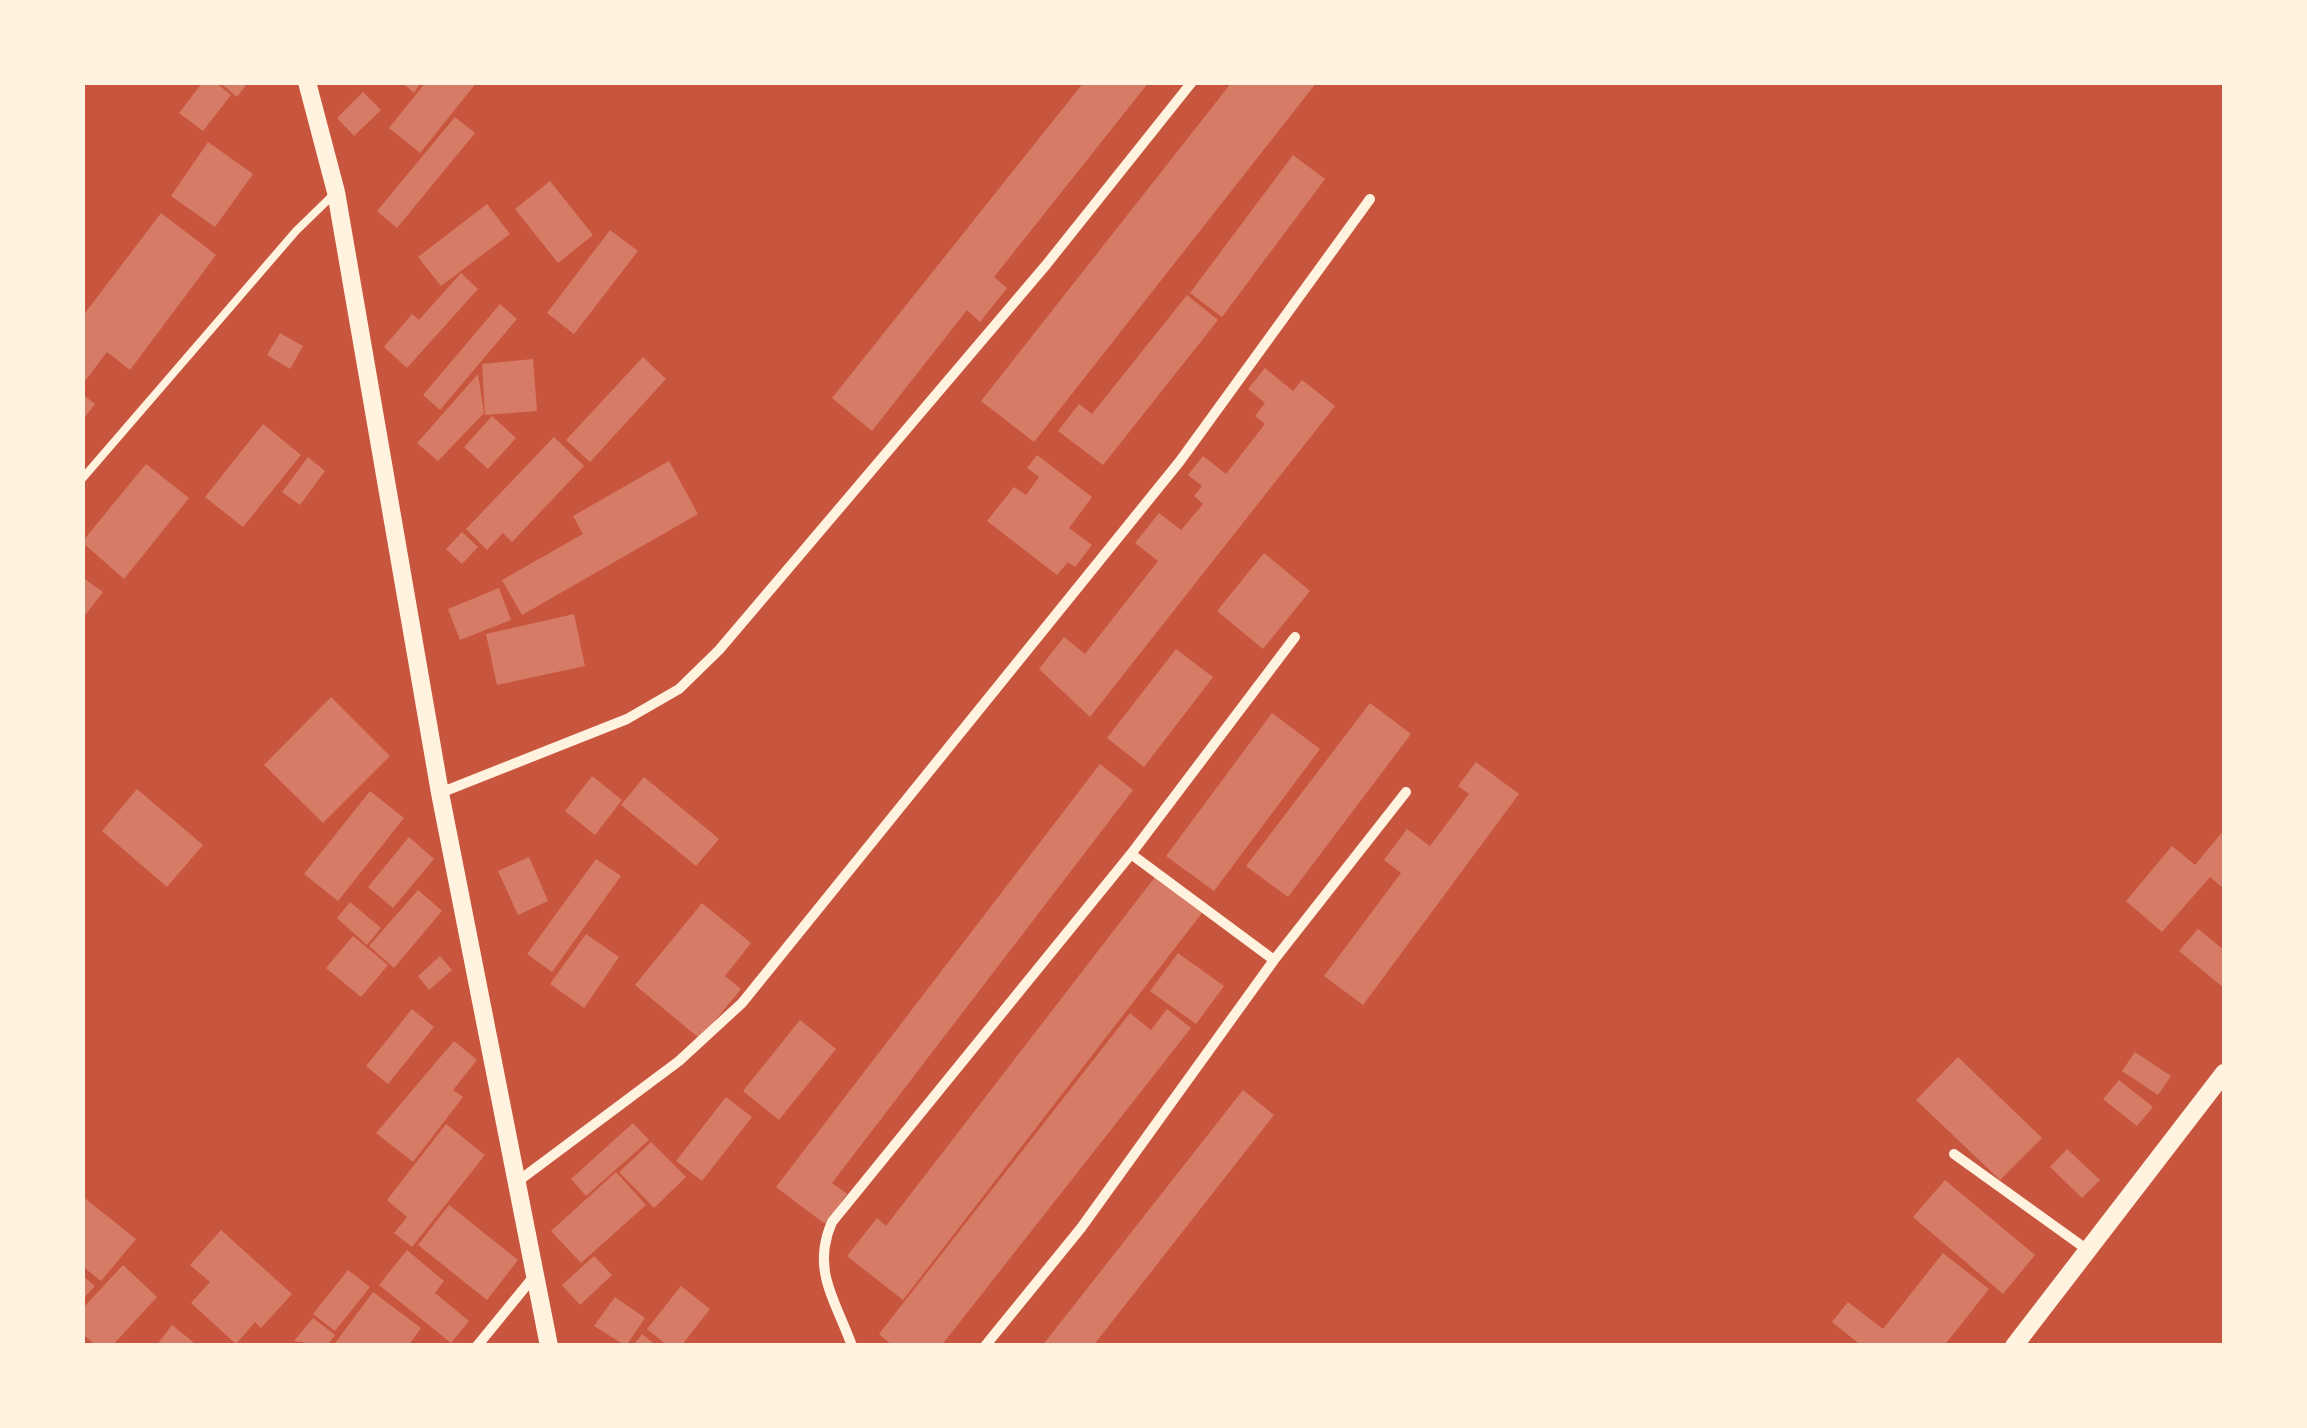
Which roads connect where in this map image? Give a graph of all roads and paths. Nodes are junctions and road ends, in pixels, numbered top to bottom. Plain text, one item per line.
1 (307, 82) edge
2 (1192, 82) edge
3 (336, 192) junction
4 (1370, 200) dead end
5 (82, 479) edge
6 (1295, 637) dead end
7 (1406, 792) dead end
8 (440, 793) junction
9 (1131, 854) junction
10 (1274, 960) junction
11 (2224, 1073) edge
12 (1954, 1154) dead end
13 (516, 1182) junction
14 (2089, 1251) junction
15 (536, 1275) junction
16 (477, 1346) edge
17 (549, 1346) edge
18 (852, 1346) edge
19 (986, 1346) edge
20 (2014, 1346) edge

1 - 3 street
2 - 8 street
3 - 5 lane
3 - 8 street
4 - 13 street
6 - 9 street
7 - 10 street
8 - 13 street
9 - 10 street
9 - 18 street
10 - 19 street
11 - 14 street
12 - 14 street
13 - 15 street
14 - 20 street
15 - 16 street
15 - 17 street

